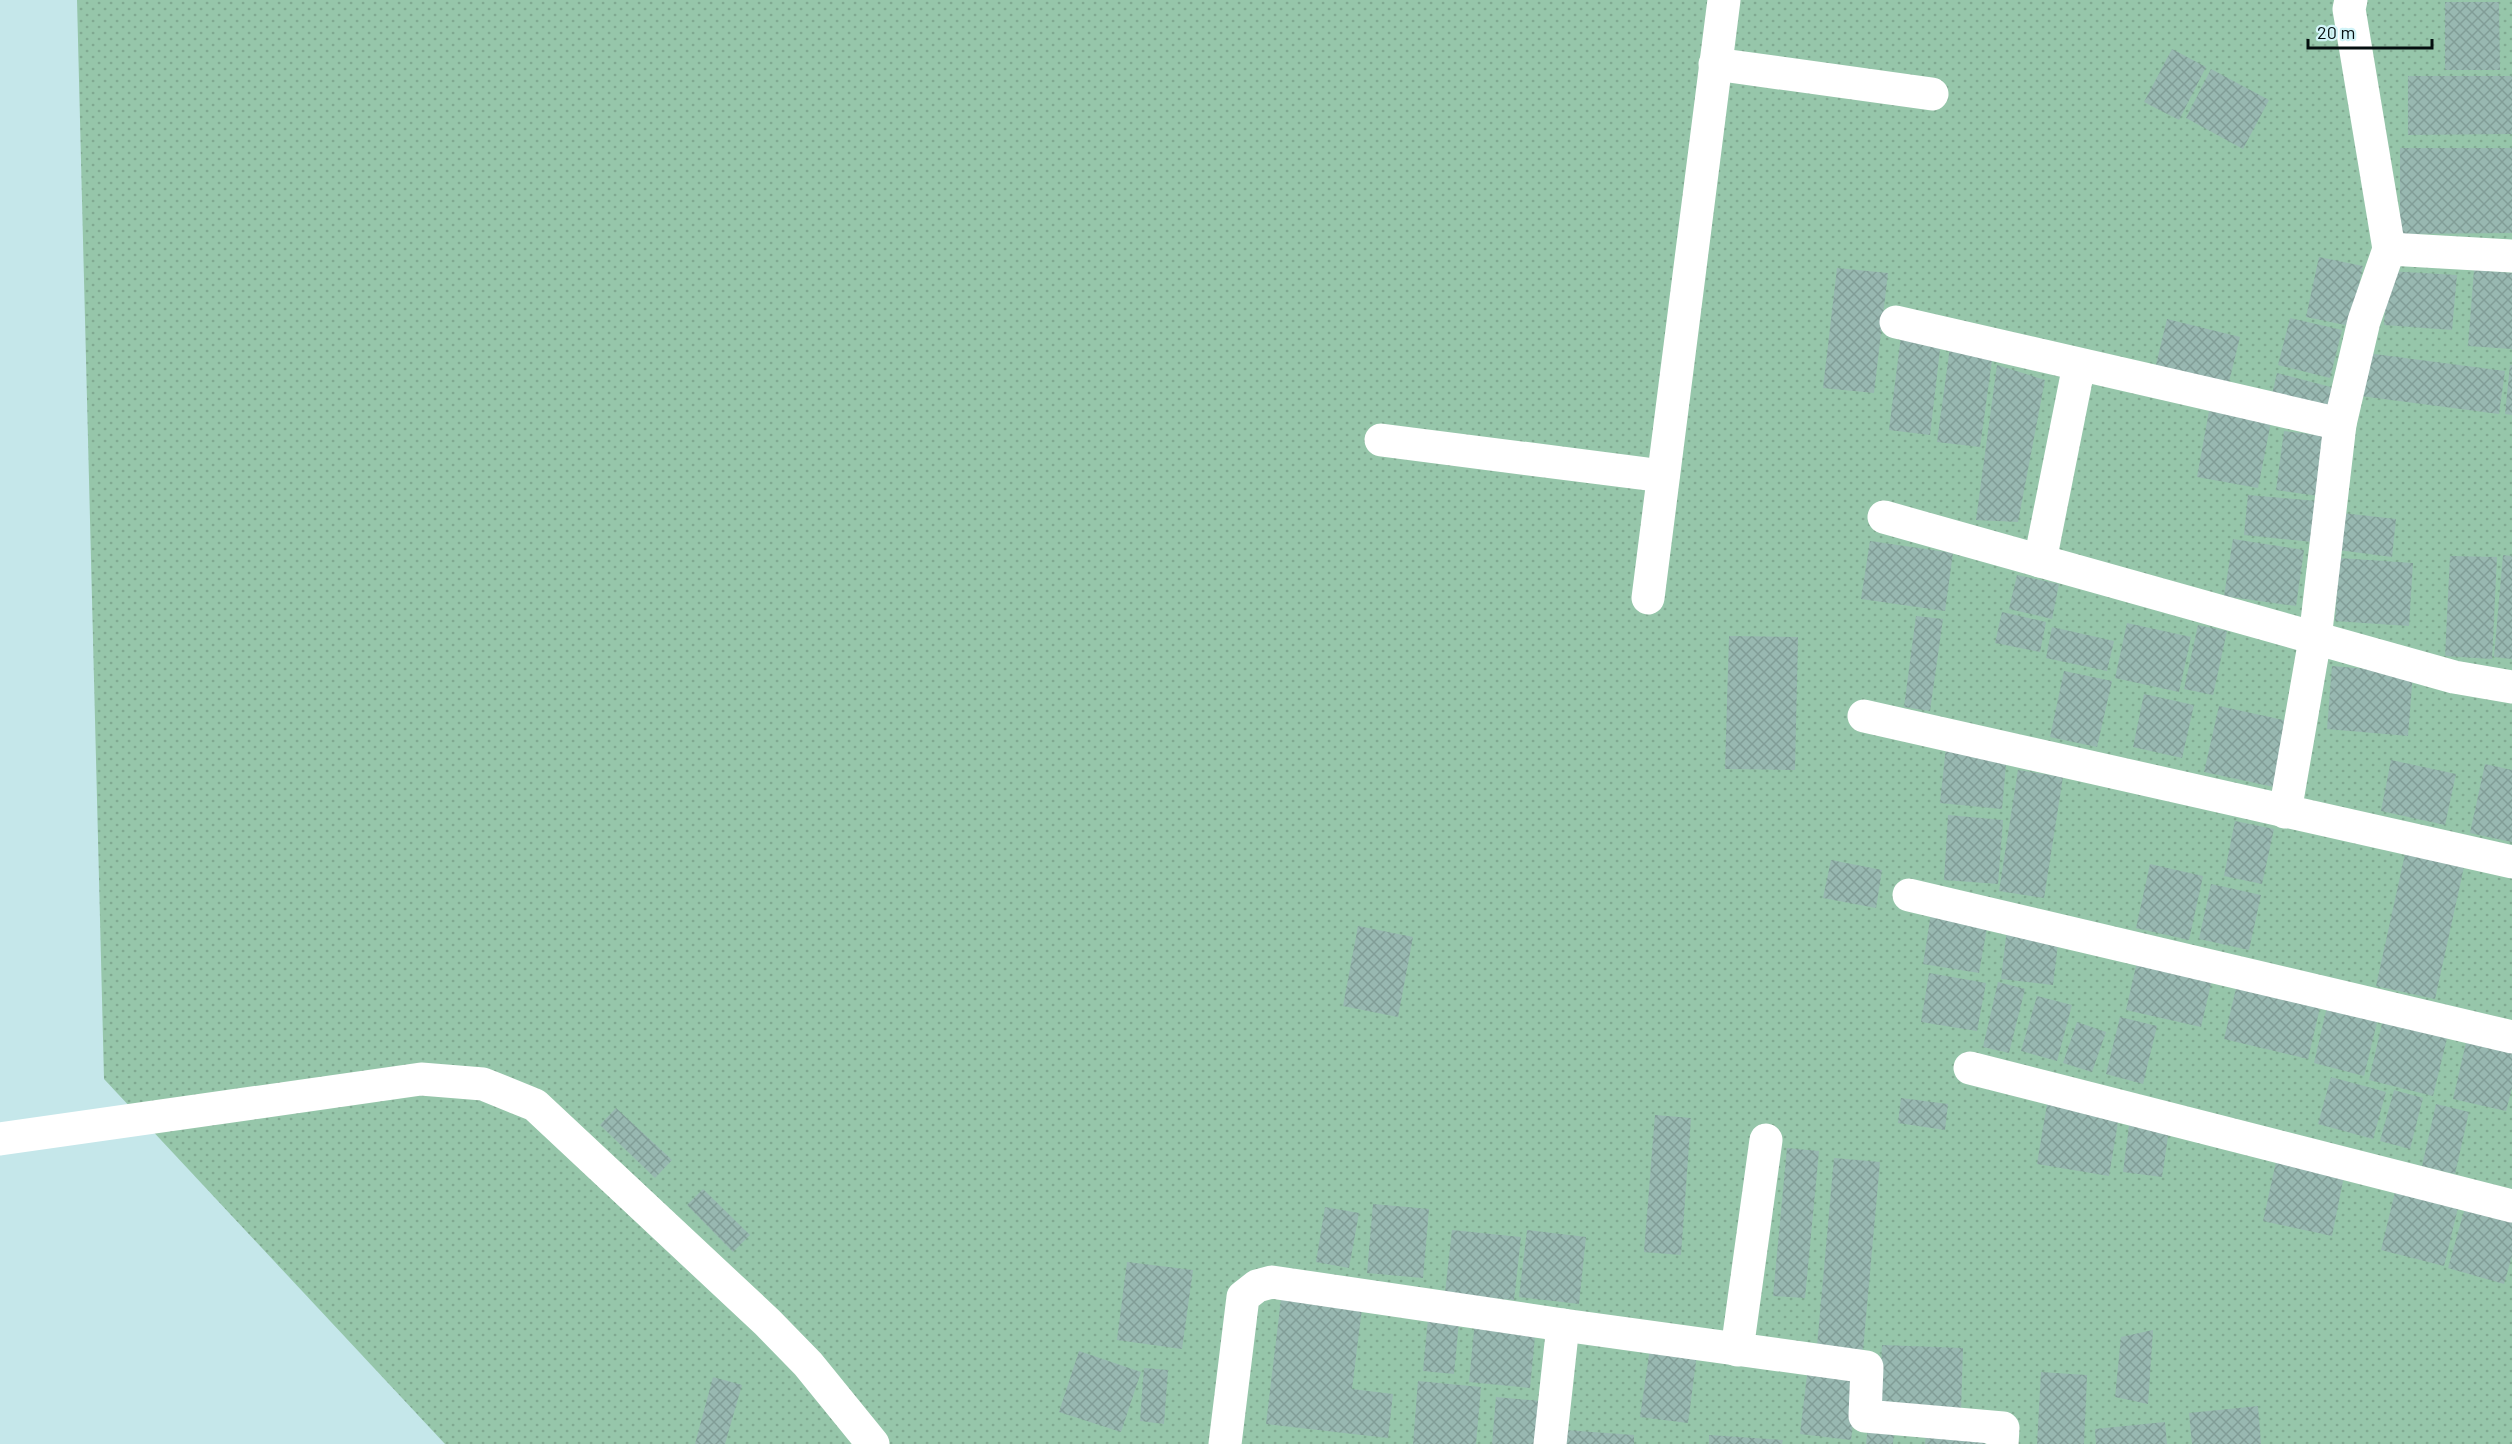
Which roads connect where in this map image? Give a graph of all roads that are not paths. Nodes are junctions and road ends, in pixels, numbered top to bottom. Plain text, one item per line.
1 (1724, 0) edge
2 (2351, 0) edge
3 (1715, 64) junction
4 (1932, 94) dead end
5 (2389, 249) junction
6 (2512, 256) edge
7 (1896, 322) dead end
8 (2079, 365) junction
9 (2340, 424) junction
10 (1380, 440) dead end
11 (1664, 476) junction
12 (1884, 517) dead end
13 (2040, 561) junction
14 (1648, 598) dead end
15 (2315, 639) junction
16 (2512, 687) edge
17 (1864, 716) dead end
18 (2285, 812) junction
19 (2512, 862) edge
20 (1909, 895) dead end
21 (2512, 1037) edge
22 (1970, 1068) dead end
23 (0, 1139) edge
24 (1766, 1140) dead end
25 (2512, 1206) edge
26 (1563, 1325) junction
27 (1737, 1350) junction
28 (873, 1444) edge
29 (1225, 1444) edge
30 (1550, 1444) edge
31 (2002, 1444) edge

1 - 3 street
2 - 5 street
3 - 4 street
3 - 11 street
5 - 6 street
5 - 9 street
7 - 8 street
8 - 9 street
8 - 13 street
9 - 15 street
10 - 11 street
11 - 14 street
12 - 13 street
13 - 15 street
15 - 16 street
15 - 18 street
17 - 18 street
18 - 19 street
20 - 21 street
22 - 25 street
23 - 28 street
24 - 27 street
26 - 27 street
26 - 29 street
26 - 30 street
27 - 31 street

